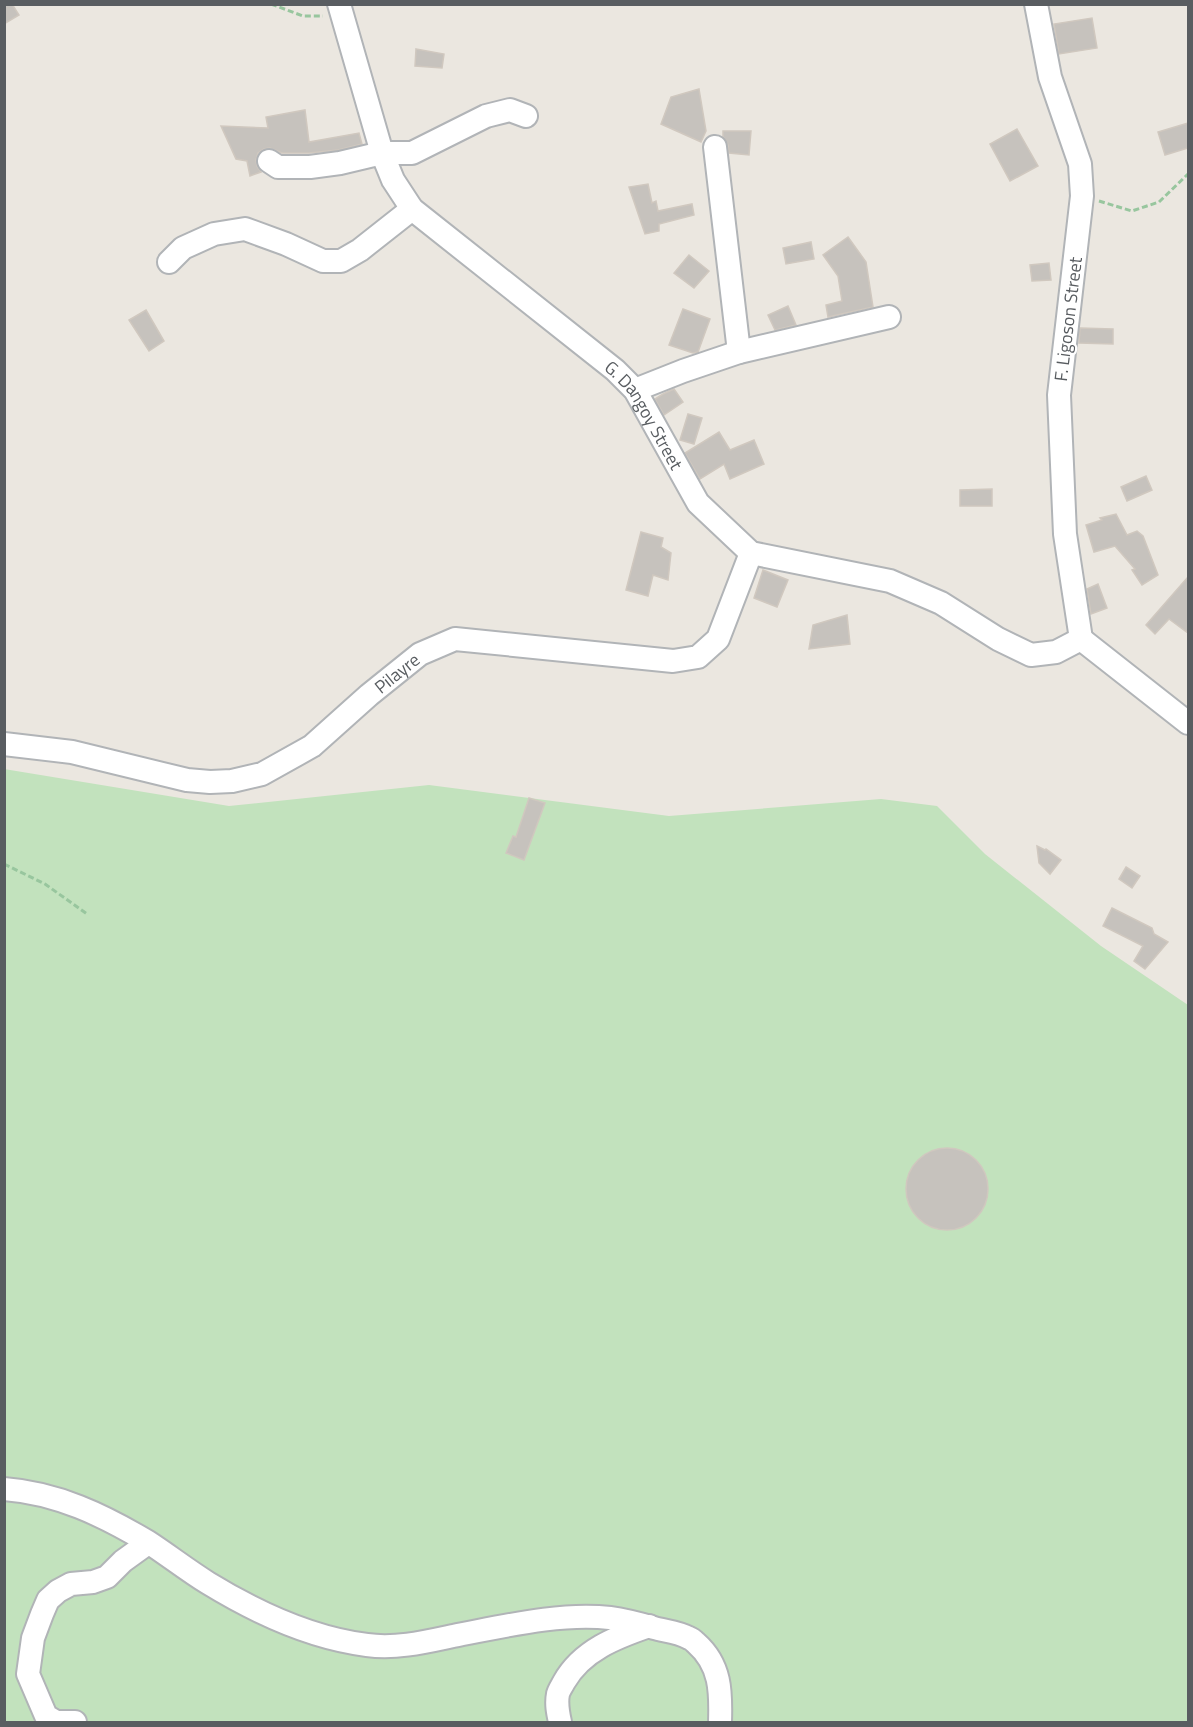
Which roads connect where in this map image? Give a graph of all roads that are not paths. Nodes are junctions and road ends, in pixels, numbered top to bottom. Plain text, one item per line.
1 (1036, 4) edge
2 (341, 10) edge
3 (526, 116) dead end
4 (715, 147) dead end
5 (382, 153) junction
6 (269, 161) dead end
7 (412, 209) junction
8 (169, 262) dead end
9 (889, 317) dead end
10 (739, 352) junction
11 (635, 390) junction
12 (751, 553) junction
13 (1081, 639) junction
14 (1188, 723) edge
15 (4, 744) edge
16 (4, 1489) edge
17 (148, 1543) junction
18 (649, 1626) junction
19 (75, 1722) edge
20 (560, 1722) edge
21 (720, 1722) edge

1 - 13 street, F. Ligoson Street
2 - 5 street, G. Dangoy Street
3 - 5 street
4 - 10 street
5 - 6 street
5 - 7 street, G. Dangoy Street
7 - 8 street
7 - 11 street, G. Dangoy Street
9 - 10 street
10 - 11 street
11 - 12 street, G. Dangoy Street
12 - 13 street
12 - 15 street, Pilayre
13 - 14 street
16 - 17 street
17 - 18 street
17 - 19 street
18 - 20 street
18 - 21 street

